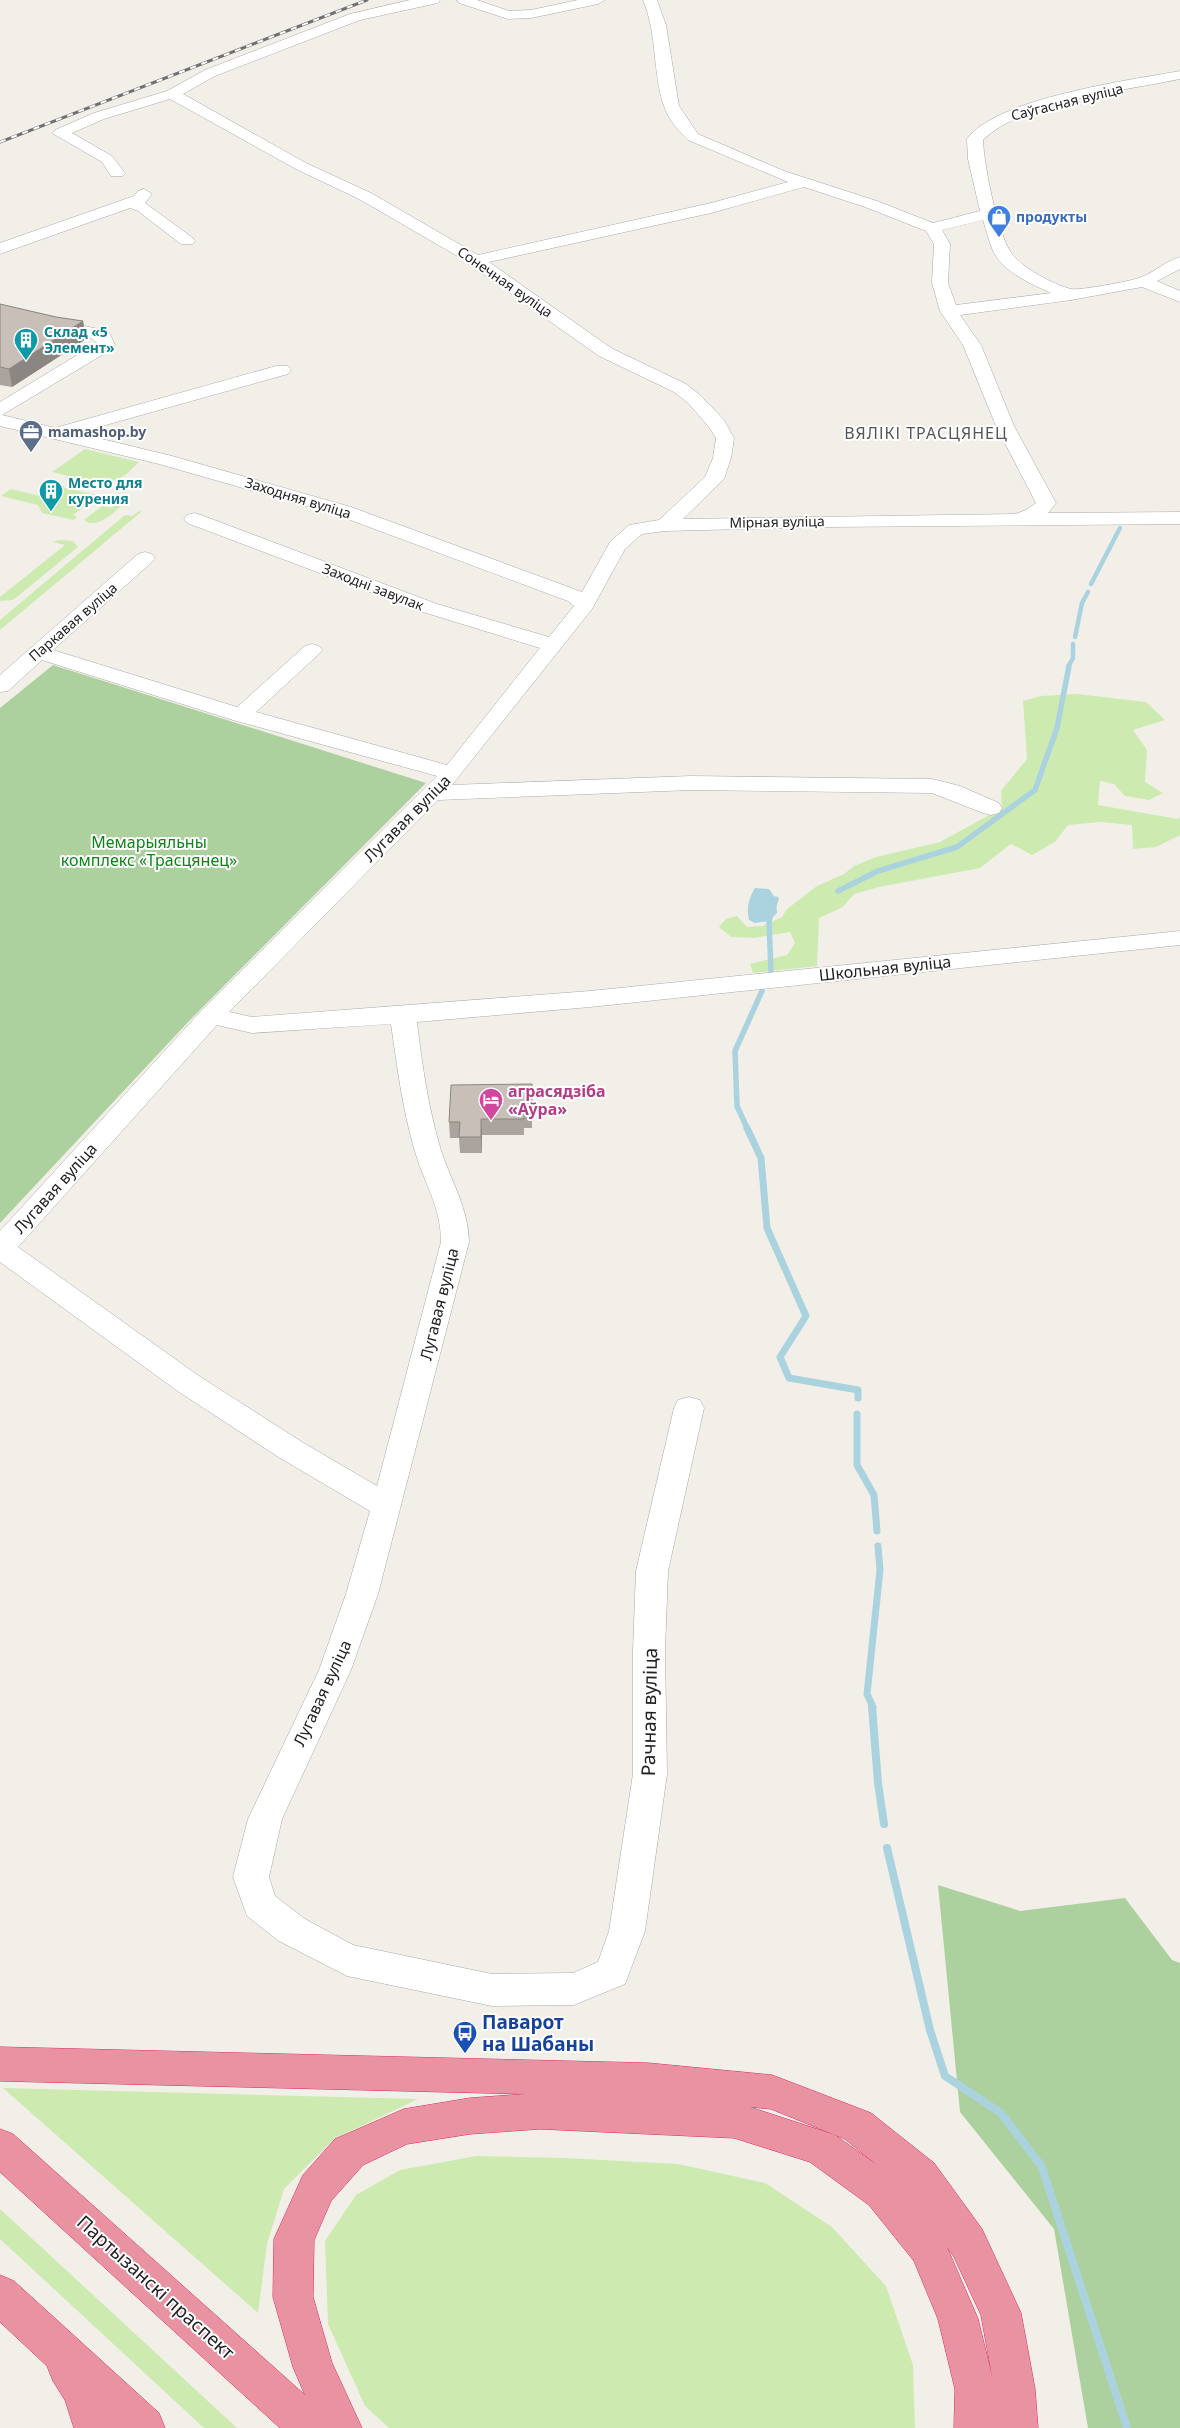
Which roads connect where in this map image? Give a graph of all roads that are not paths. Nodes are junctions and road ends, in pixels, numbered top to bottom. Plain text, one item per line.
1 (433, 0) edge
2 (464, 0) edge
3 (598, 0) edge
4 (650, 0) edge
5 (1180, 74) edge
6 (172, 94) junction
7 (117, 173) dead end
8 (802, 183) junction
9 (989, 214) junction
10 (932, 228) junction
11 (187, 241) dead end
12 (0, 249) edge
13 (478, 260) junction
14 (1180, 262) edge
15 (1144, 282) junction
16 (1071, 295) junction
17 (1180, 296) edge
18 (948, 311) junction
19 (0, 313) edge
20 (282, 370) dead end
21 (0, 410) edge
22 (0, 420) edge
23 (55, 433) junction
24 (1049, 511) junction
25 (1180, 518) edge
26 (194, 519) dead end
27 (665, 525) junction
28 (145, 558) dead end
29 (586, 605) junction
30 (554, 646) junction
31 (312, 650) dead end
32 (38, 652) junction
33 (0, 686) edge
34 (241, 715) junction
35 (452, 773) junction
36 (432, 794) junction
37 (991, 808) dead end
38 (1180, 938) edge
39 (403, 1015) junction
40 (211, 1016) junction
41 (0, 1248) edge
42 (689, 1408) dead end
43 (388, 1506) junction
44 (251, 1877) joint
45 (0, 2064) edge
46 (0, 2147) edge
47 (0, 2295) edge
48 (54, 2347) junction
49 (95, 2428) edge
50 (144, 2428) edge
51 (311, 2428) edge
52 (341, 2428) edge
53 (975, 2428) edge
54 (1017, 2428) edge

1 - 6 street
2 - 3 street
4 - 8 street
5 - 9 street, Саўгасная вуліца
6 - 7 street
6 - 13 street, Сонечная вуліца
8 - 10 street
8 - 13 street
9 - 10 street
9 - 16 street, Саўгасная вуліца
10 - 18 street
11 - 12 street
13 - 27 street, Сонечная вуліца
14 - 15 street
15 - 16 street
15 - 17 street
16 - 18 street
18 - 24 street
19 - 21 street
20 - 23 street
22 - 23 street, Заходняя вуліца
23 - 29 street, Заходняя вуліца
24 - 25 street, Мірная вуліца
24 - 27 street, Мірная вуліца
26 - 30 street, Заходні завулак
27 - 29 street, Мірная вуліца
28 - 32 street, Паркавая вуліца
29 - 30 street, Лугавая вуліца
30 - 35 street, Лугавая вуліца
31 - 34 street
32 - 33 street, Паркавая вуліца
32 - 34 street
34 - 35 street
35 - 36 street, Лугавая вуліца
36 - 37 street
36 - 40 street, Лугавая вуліца
38 - 39 street, Школьная вуліца
39 - 40 street
39 - 43 street, Лугавая вуліца
40 - 41 street, Лугавая вуліца
41 - 43 street, Лугавая вуліца
42 - 44 street, Рачная вуліца
43 - 44 street, Лугавая вуліца
45 - 54 highway
46 - 51 highway, Партызанскі праспект
47 - 48 highway
48 - 49 highway
48 - 50 highway
52 - 53 highway

